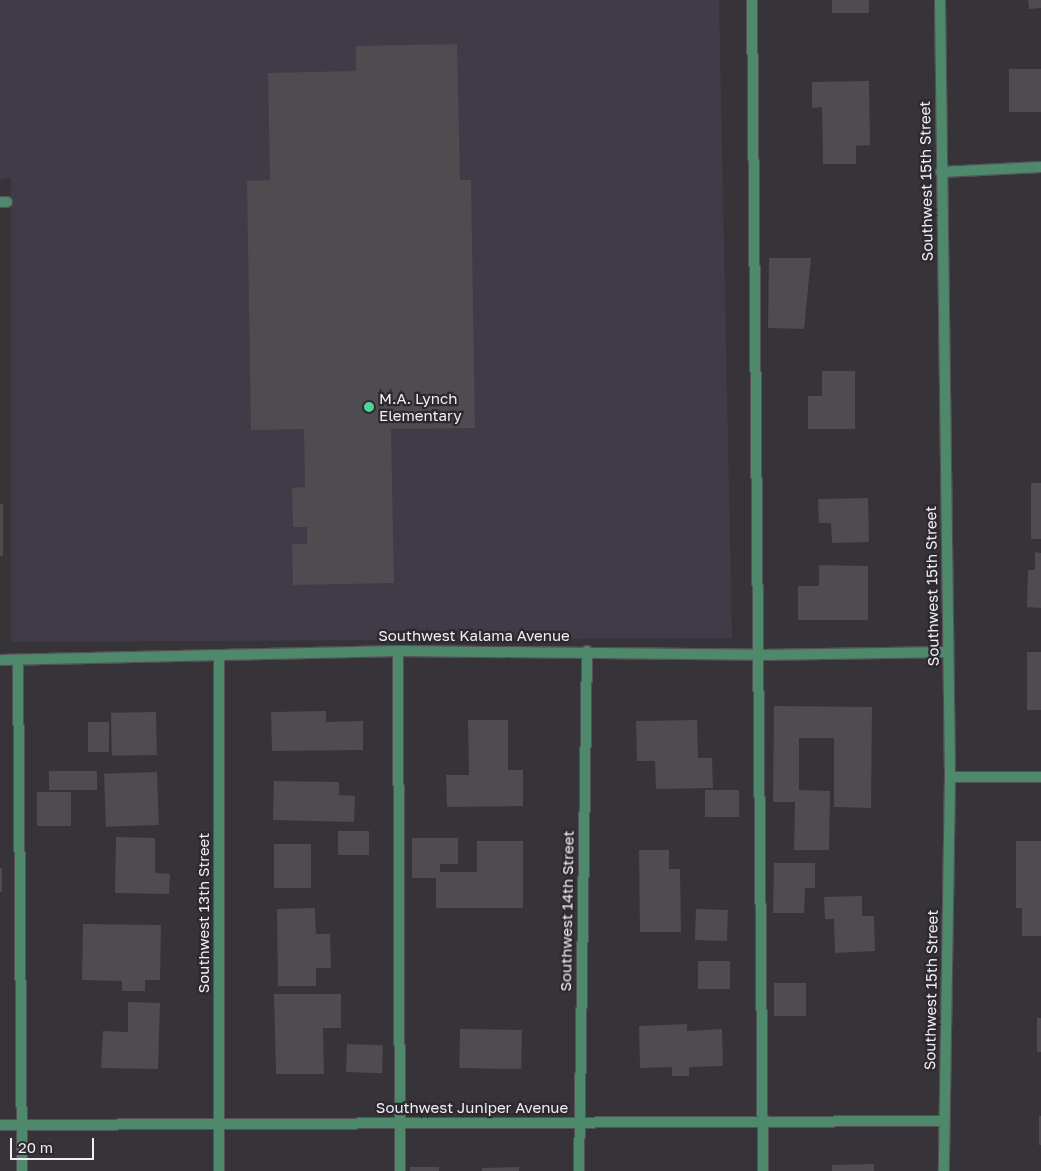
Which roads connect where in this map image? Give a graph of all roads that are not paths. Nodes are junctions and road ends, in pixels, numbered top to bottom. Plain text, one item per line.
1 (752, 0) edge
2 (940, 0) edge
3 (1041, 167) edge
4 (941, 172) junction
5 (398, 651) junction
6 (587, 651) junction
7 (948, 652) junction
8 (761, 655) junction
9 (219, 656) junction
10 (0, 660) edge
11 (18, 660) junction
12 (950, 777) junction
13 (1041, 777) edge
14 (944, 1121) junction
15 (579, 1122) junction
16 (764, 1122) junction
17 (219, 1124) junction
18 (400, 1124) junction
19 (0, 1125) edge
20 (21, 1125) junction
21 (22, 1171) edge
22 (219, 1171) edge
23 (400, 1171) edge
24 (579, 1171) edge
25 (763, 1171) edge
26 (944, 1171) edge

1 - 8 street
2 - 4 street, Southwest 15th Street
3 - 4 street
4 - 7 street, Southwest 15th Street
5 - 6 street, Southwest Kalama Avenue
5 - 9 street, Southwest Kalama Avenue
5 - 18 street
6 - 8 street, Southwest Kalama Avenue
6 - 15 street, Southwest 14th Street
7 - 8 street, Southwest Kalama Avenue
7 - 12 street, Southwest 15th Street
8 - 16 street
9 - 11 street, Southwest Kalama Avenue
9 - 17 street, Southwest 13th Street
10 - 11 street, Southwest Kalama Avenue
11 - 20 street
12 - 13 street
12 - 14 street, Southwest 15th Street
14 - 16 street, Southwest Juniper Avenue
14 - 26 street, Southwest 15th Street
15 - 16 street, Southwest Juniper Avenue
15 - 18 street, Southwest Juniper Avenue
15 - 24 street, Southwest 14th Street
16 - 25 street
17 - 18 street, Southwest Juniper Avenue
17 - 20 street, Southwest Juniper Avenue
17 - 22 street, Southwest 13th Street
18 - 23 street
19 - 20 street, Southwest Juniper Avenue
20 - 21 street

